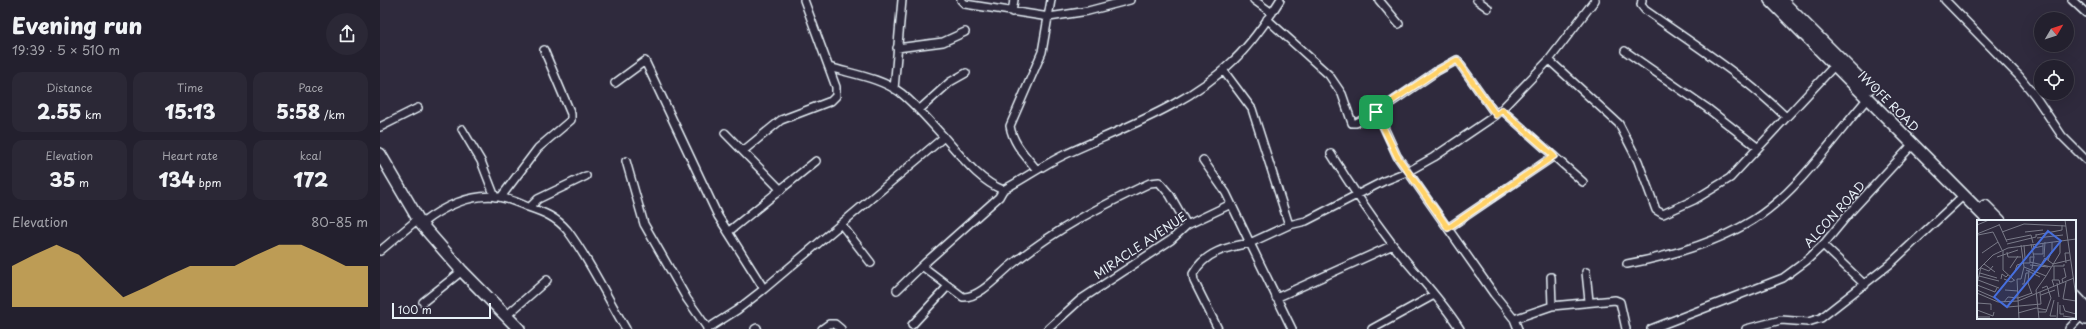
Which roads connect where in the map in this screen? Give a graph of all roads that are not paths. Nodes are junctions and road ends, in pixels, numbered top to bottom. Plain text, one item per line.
1 (804, 0) edge
2 (902, 0) edge
3 (961, 0) edge
4 (1014, 0) edge
5 (1051, 0) edge
6 (1130, 0) edge
7 (1254, 0) edge
8 (1280, 0) edge
9 (1379, 0) edge
10 (1477, 0) edge
11 (1595, 0) edge
12 (1642, 0) edge
13 (1770, 0) edge
14 (1781, 0) edge
15 (1945, 0) edge
16 (2072, 0) edge
17 (1488, 8) dead end
18 (1012, 12) junction
19 (1272, 13) junction
20 (2086, 14) edge
21 (1049, 17) junction
22 (1267, 19) junction
23 (1399, 24) dead end
24 (965, 32) dead end
25 (897, 48) junction
26 (544, 50) dead end
27 (1626, 51) dead end
28 (1550, 60) junction
29 (1835, 65) junction
30 (829, 67) junction
31 (1223, 70) junction
32 (966, 73) dead end
33 (615, 83) dead end
34 (894, 89) junction
35 (1868, 98) junction
36 (418, 108) dead end
37 (919, 110) junction
38 (1376, 112) junction
39 (1499, 113) junction
40 (1786, 117) junction
41 (380, 127) edge
42 (462, 129) dead end
43 (725, 133) dead end
44 (944, 137) junction
45 (1913, 144) junction
46 (1757, 148) junction
47 (743, 151) junction
48 (1331, 154) dead end
49 (1554, 156) junction
50 (1203, 160) dead end
51 (2086, 160) edge
52 (626, 161) dead end
53 (816, 161) dead end
54 (382, 162) edge
55 (1037, 170) junction
56 (1409, 171) junction
57 (586, 176) dead end
58 (1583, 182) dead end
59 (781, 190) junction
60 (1003, 190) junction
61 (1964, 195) junction
62 (1357, 196) junction
63 (498, 197) junction
64 (1231, 204) junction
65 (530, 207) junction
66 (1989, 220) edge
67 (1999, 220) edge
68 (419, 221) junction
69 (841, 224) junction
70 (1187, 225) junction
71 (1289, 225) junction
72 (1448, 228) junction
73 (728, 232) junction
74 (1250, 243) junction
75 (1393, 245) junction
76 (1823, 245) junction
77 (380, 251) edge
78 (870, 263) dead end
79 (1627, 264) dead end
80 (922, 266) junction
81 (462, 270) junction
82 (1586, 272) dead end
83 (1550, 277) dead end
84 (547, 280) dead end
85 (1865, 285) junction
86 (948, 286) junction
87 (764, 289) junction
88 (897, 290) dead end
89 (1434, 295) junction
90 (1276, 298) junction
91 (2076, 298) edge
92 (423, 302) dead end
93 (1589, 302) junction
94 (1552, 306) junction
95 (2082, 312) edge
96 (506, 316) junction
97 (1514, 319) junction
98 (912, 325) dead end
99 (519, 329) edge
100 (626, 329) edge
101 (707, 329) edge
102 (822, 329) edge
103 (841, 329) edge
104 (1048, 329) edge
105 (1218, 329) edge
106 (1292, 329) edge
107 (1372, 329) edge
108 (1460, 329) edge
109 (1518, 329) edge
110 (1626, 329) edge
111 (1651, 329) edge
112 (1746, 329) edge
113 (2069, 329) edge

1 - 30 street
2 - 25 street
3 - 18 street
4 - 18 street
5 - 21 street
6 - 21 street
7 - 19 street
8 - 19 street
9 - 23 street
10 - 17 street
11 - 28 street
12 - 40 street
13 - 29 street, IWOFE ROAD
14 - 67 street, IWOFE ROAD
15 - 51 street
16 - 20 street
18 - 21 street
19 - 22 street
21 - 55 street
22 - 31 street
22 - 38 street
24 - 25 street
25 - 34 street
26 - 63 street
27 - 46 street
28 - 39 street
28 - 46 street
29 - 35 street, IWOFE ROAD
29 - 40 street
30 - 34 street
30 - 47 street
31 - 55 street
31 - 71 street
32 - 37 street
33 - 73 street
34 - 37 street
35 - 45 street, IWOFE ROAD
35 - 79 street
36 - 41 street
37 - 44 street
38 - 39 street
38 - 56 street
39 - 49 street
39 - 56 street
40 - 46 street
42 - 63 street
43 - 47 street
44 - 60 street
44 - 69 street
45 - 61 street, IWOFE ROAD
45 - 76 street, ALCON ROAD
47 - 59 street
48 - 62 street
49 - 58 street
49 - 72 street
50 - 64 street
52 - 101 street
53 - 59 street
54 - 68 street
55 - 60 street
56 - 62 street
56 - 72 street
57 - 65 street
59 - 73 street
60 - 80 street
61 - 66 street, IWOFE ROAD
61 - 85 street
62 - 71 street
62 - 75 street
63 - 65 street
63 - 68 street
64 - 70 street, MIRACLE AVENUE
64 - 74 street
65 - 100 street
68 - 77 street
68 - 81 street
69 - 78 street
69 - 87 street
70 - 86 street
70 - 104 street, MIRACLE AVENUE
71 - 74 street
72 - 97 street
73 - 87 street
74 - 90 street
74 - 105 street
75 - 89 street
75 - 90 street
76 - 85 street
76 - 111 street, ALCON ROAD
80 - 86 street
80 - 88 street
81 - 92 street
81 - 96 street
82 - 93 street
83 - 94 street
84 - 96 street
85 - 112 street
86 - 98 street
87 - 101 street
89 - 107 street
89 - 108 street
90 - 106 street
91 - 95 street
93 - 94 street
93 - 110 street
94 - 97 street
95 - 113 street
96 - 99 street
97 - 109 street
102 - 103 street

